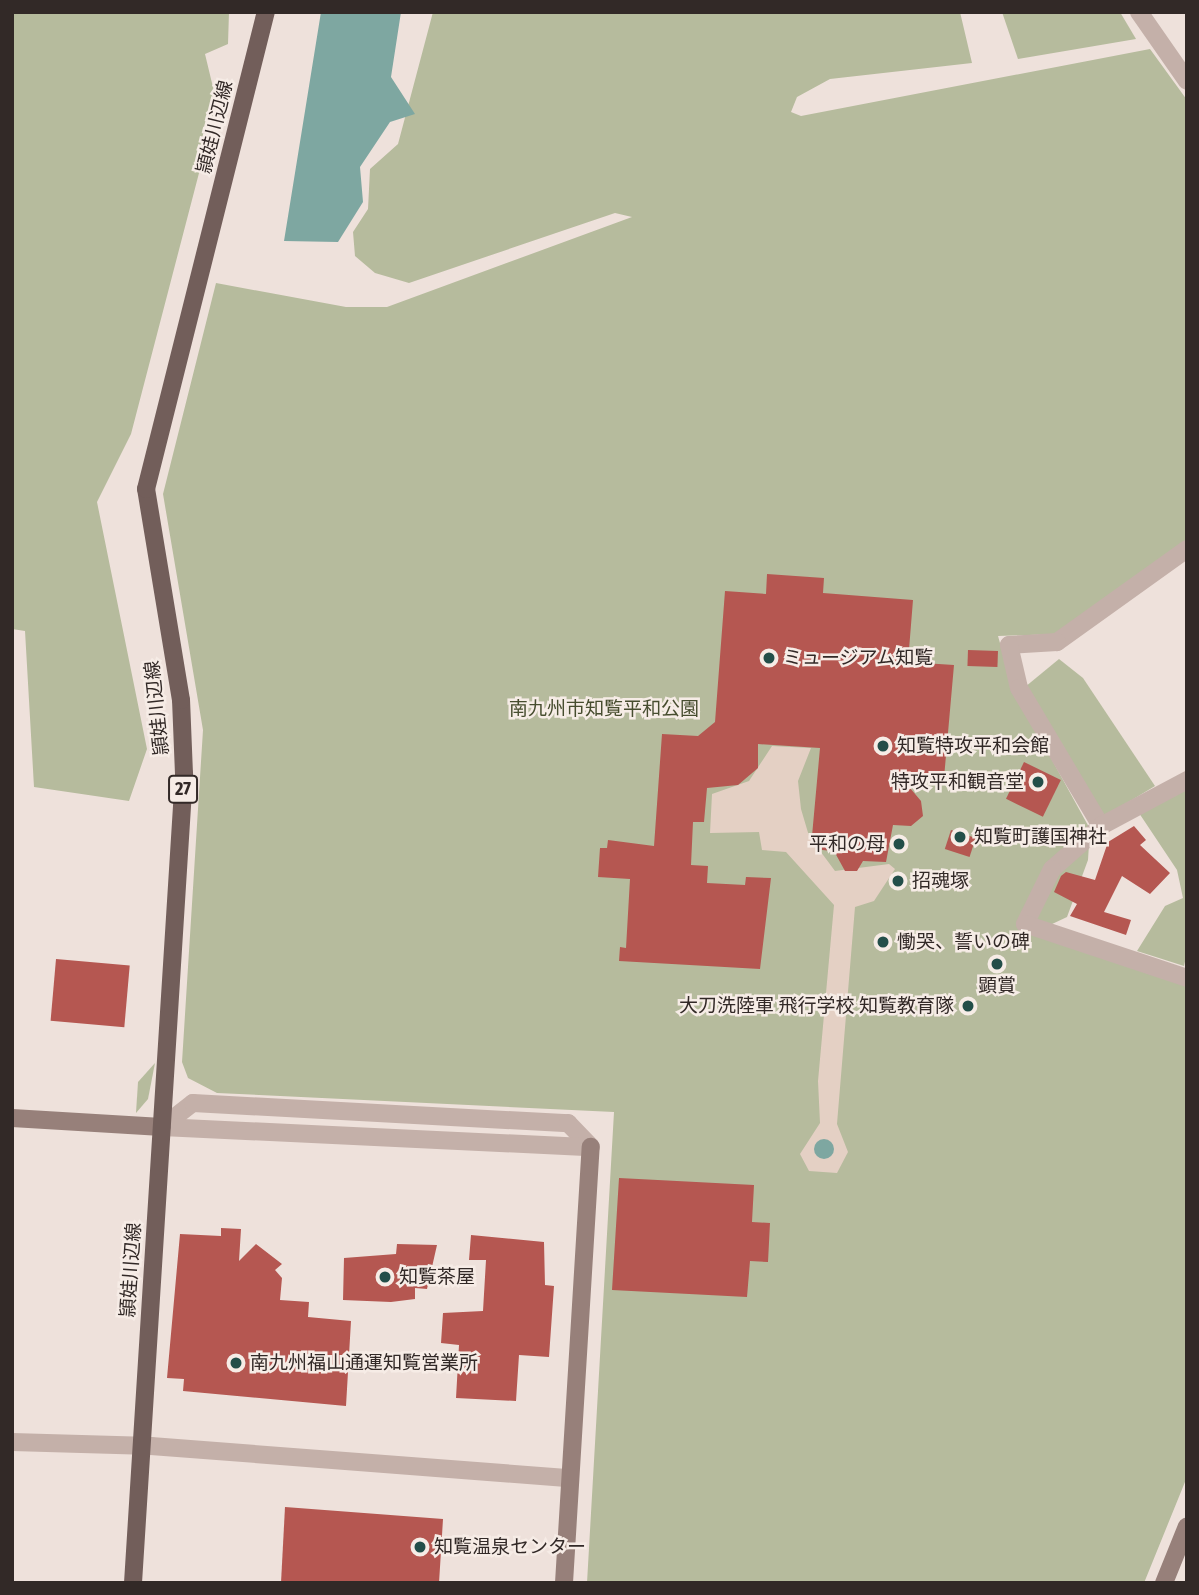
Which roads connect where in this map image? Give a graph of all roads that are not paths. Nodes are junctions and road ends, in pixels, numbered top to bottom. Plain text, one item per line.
1 (266, 12) edge
2 (1139, 12) edge
3 (1187, 81) edge
4 (1187, 549) edge
5 (1187, 780) edge
6 (1101, 826) junction
7 (1187, 978) edge
8 (12, 1118) edge
9 (162, 1127) junction
10 (591, 1147) junction
11 (12, 1442) edge
12 (140, 1446) junction
13 (569, 1478) junction
14 (1187, 1526) edge
15 (133, 1583) edge
16 (564, 1583) edge
17 (1164, 1583) edge

1 - 9 main road, 頴娃川辺線 / 27
2 - 3 street
4 - 6 street
5 - 6 street
6 - 7 street
8 - 9 street
9 - 10 street
9 - 10 street
9 - 12 main road, 頴娃川辺線 / 27
10 - 13 street
11 - 12 street
12 - 13 street
12 - 15 main road, 頴娃川辺線 / 27
13 - 16 street
14 - 17 street

